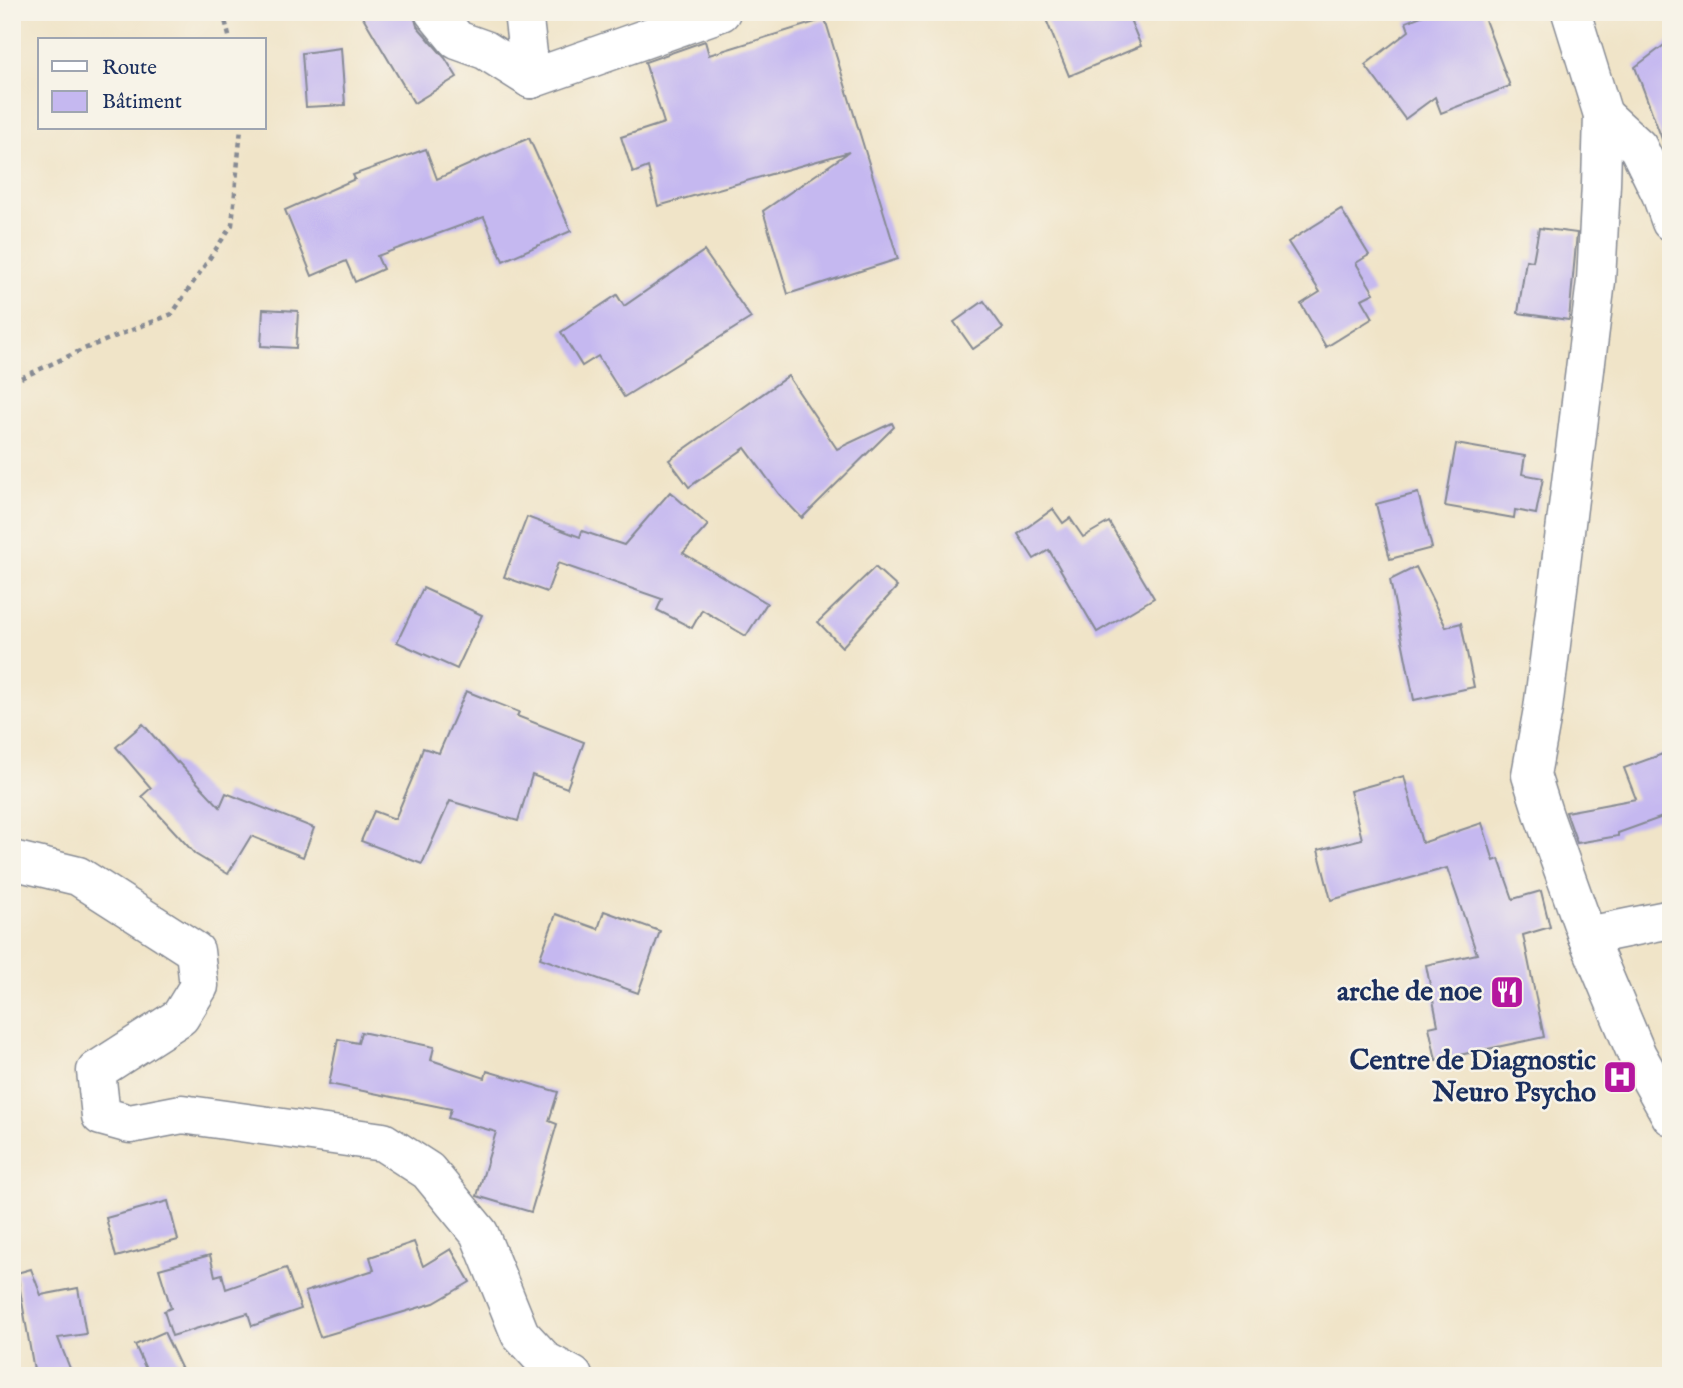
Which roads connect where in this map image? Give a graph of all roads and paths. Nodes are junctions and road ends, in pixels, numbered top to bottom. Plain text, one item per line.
1 (223, 12) edge
2 (434, 12) edge
3 (523, 12) edge
4 (721, 12) edge
5 (1571, 12) edge
6 (230, 38) edge
7 (531, 79) junction
8 (1603, 115) junction
9 (241, 130) edge
10 (1671, 222) edge
11 (12, 382) edge
12 (12, 860) edge
13 (1671, 919) edge
14 (1587, 936) junction
15 (1671, 1116) edge
16 (573, 1376) edge

1 - 6 path
2 - 7 street
3 - 7 street
4 - 7 street
5 - 8 street
8 - 10 street
8 - 14 street
9 - 11 path
12 - 16 street
13 - 14 street
14 - 15 street

